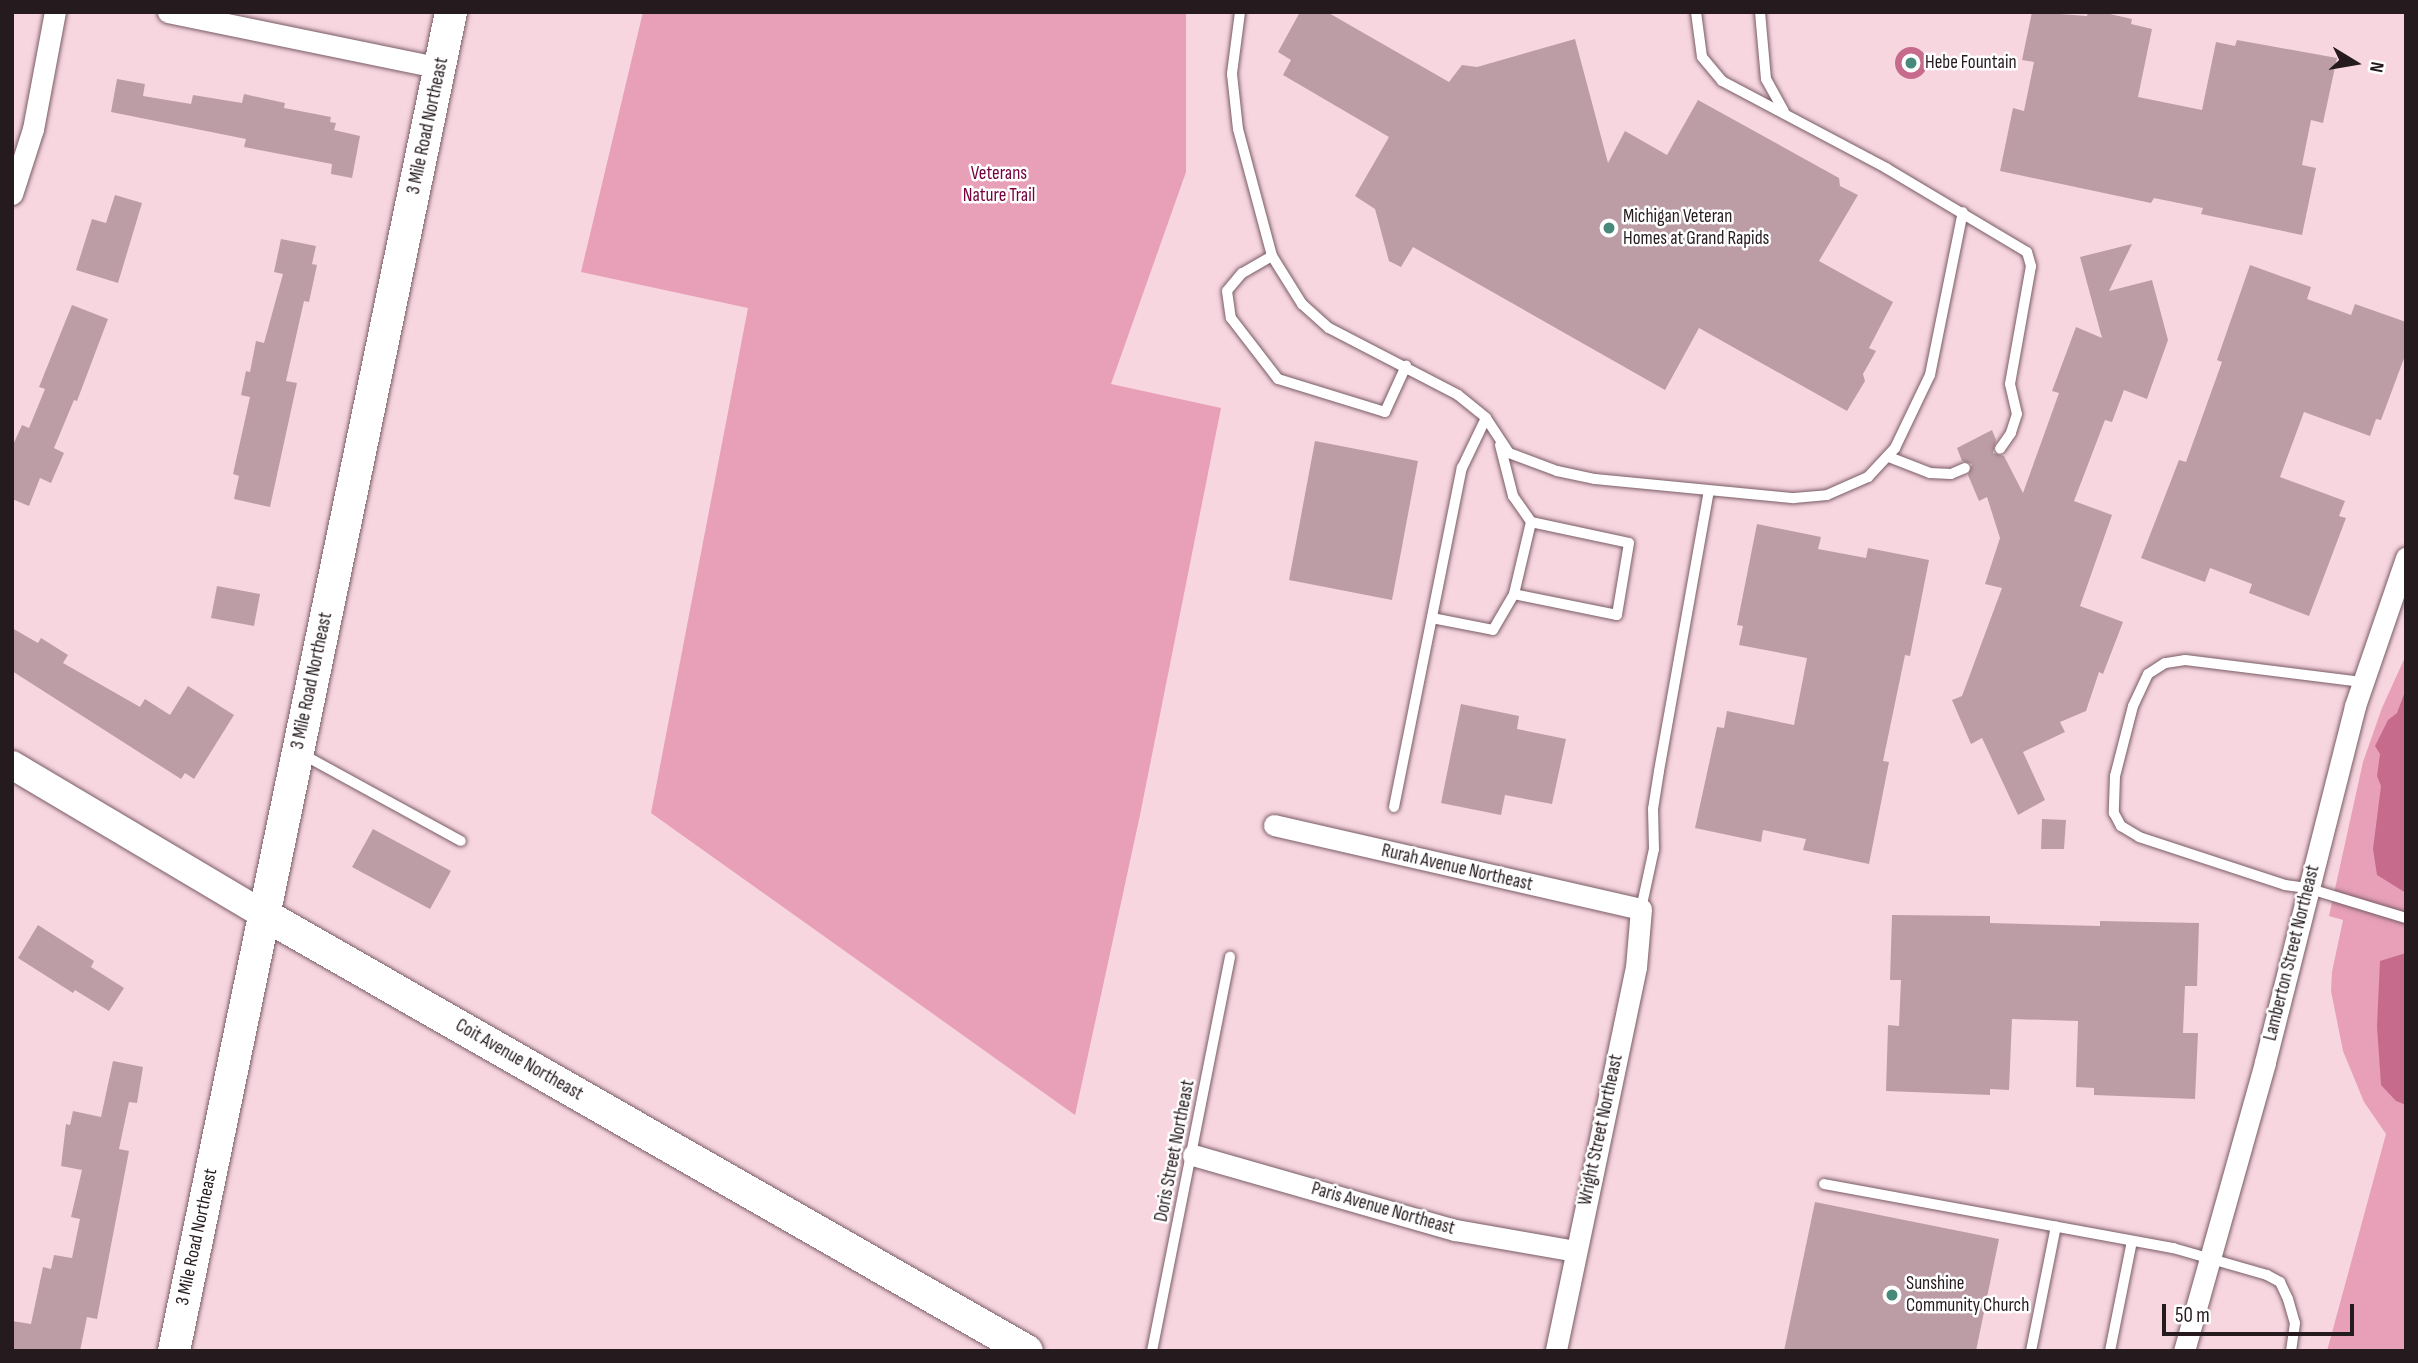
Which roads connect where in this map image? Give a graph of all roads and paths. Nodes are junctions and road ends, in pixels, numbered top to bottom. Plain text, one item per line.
1 (55, 12) edge
2 (168, 12) edge
3 (452, 12) edge
4 (1240, 12) edge
5 (1696, 12) edge
6 (1760, 12) edge
7 (440, 68) junction
8 (1785, 114) junction
9 (12, 194) edge
10 (1963, 212) junction
11 (1272, 256) junction
12 (1406, 366) junction
13 (1486, 418) junction
14 (1500, 443) junction
15 (2000, 449) dead end
16 (1889, 457) junction
17 (1965, 468) dead end
18 (1709, 491) junction
19 (1531, 522) junction
20 (2406, 558) edge
21 (1514, 594) junction
22 (1432, 618) junction
23 (2362, 682) junction
24 (297, 751) junction
25 (12, 765) edge
26 (1394, 807) dead end
27 (1274, 825) dead end
28 (461, 841) dead end
29 (2307, 888) junction
30 (1641, 909) junction
31 (263, 914) junction
32 (2406, 918) edge
33 (1230, 957) dead end
34 (1193, 1155) junction
35 (1824, 1184) dead end
36 (2056, 1226) junction
37 (2132, 1241) junction
38 (1575, 1251) junction
39 (2209, 1257) junction
40 (174, 1351) edge
41 (1027, 1351) edge
42 (1152, 1351) edge
43 (1556, 1351) edge
44 (2031, 1351) edge
45 (2110, 1351) edge
46 (2184, 1351) edge
47 (2291, 1351) edge

1 - 9 street
2 - 7 street
3 - 7 main road, 3 Mile Road Northeast
4 - 11 lane
5 - 8 lane
6 - 8 lane
7 - 24 main road, 3 Mile Road Northeast
8 - 10 lane
10 - 15 lane
10 - 16 lane
11 - 12 lane
11 - 12 lane
12 - 13 lane
13 - 14 lane
13 - 22 lane
14 - 18 lane
14 - 19 lane
16 - 17 lane
16 - 18 lane
18 - 30 lane
19 - 21 lane
19 - 21 lane
20 - 23 street, Lamberton Street Northeast
21 - 22 lane
22 - 26 lane
23 - 29 street, Lamberton Street Northeast
23 - 29 lane
24 - 28 lane
24 - 31 main road, 3 Mile Road Northeast
25 - 31 street, Coit Avenue Northeast
27 - 30 street, Rurah Avenue Northeast
29 - 32 lane
29 - 39 street, Lamberton Street Northeast
30 - 38 street, Wright Street Northeast
31 - 40 main road, 3 Mile Road Northeast
31 - 41 main road, Coit Avenue Northeast
33 - 34 lane, Doris Street Northeast
34 - 38 street, Paris Avenue Northeast
34 - 42 lane, Doris Street Northeast
35 - 36 lane
36 - 37 lane
36 - 44 lane
37 - 39 lane
37 - 45 lane
38 - 43 street, Wright Street Northeast
39 - 46 street, Lamberton Street Northeast
39 - 47 lane

